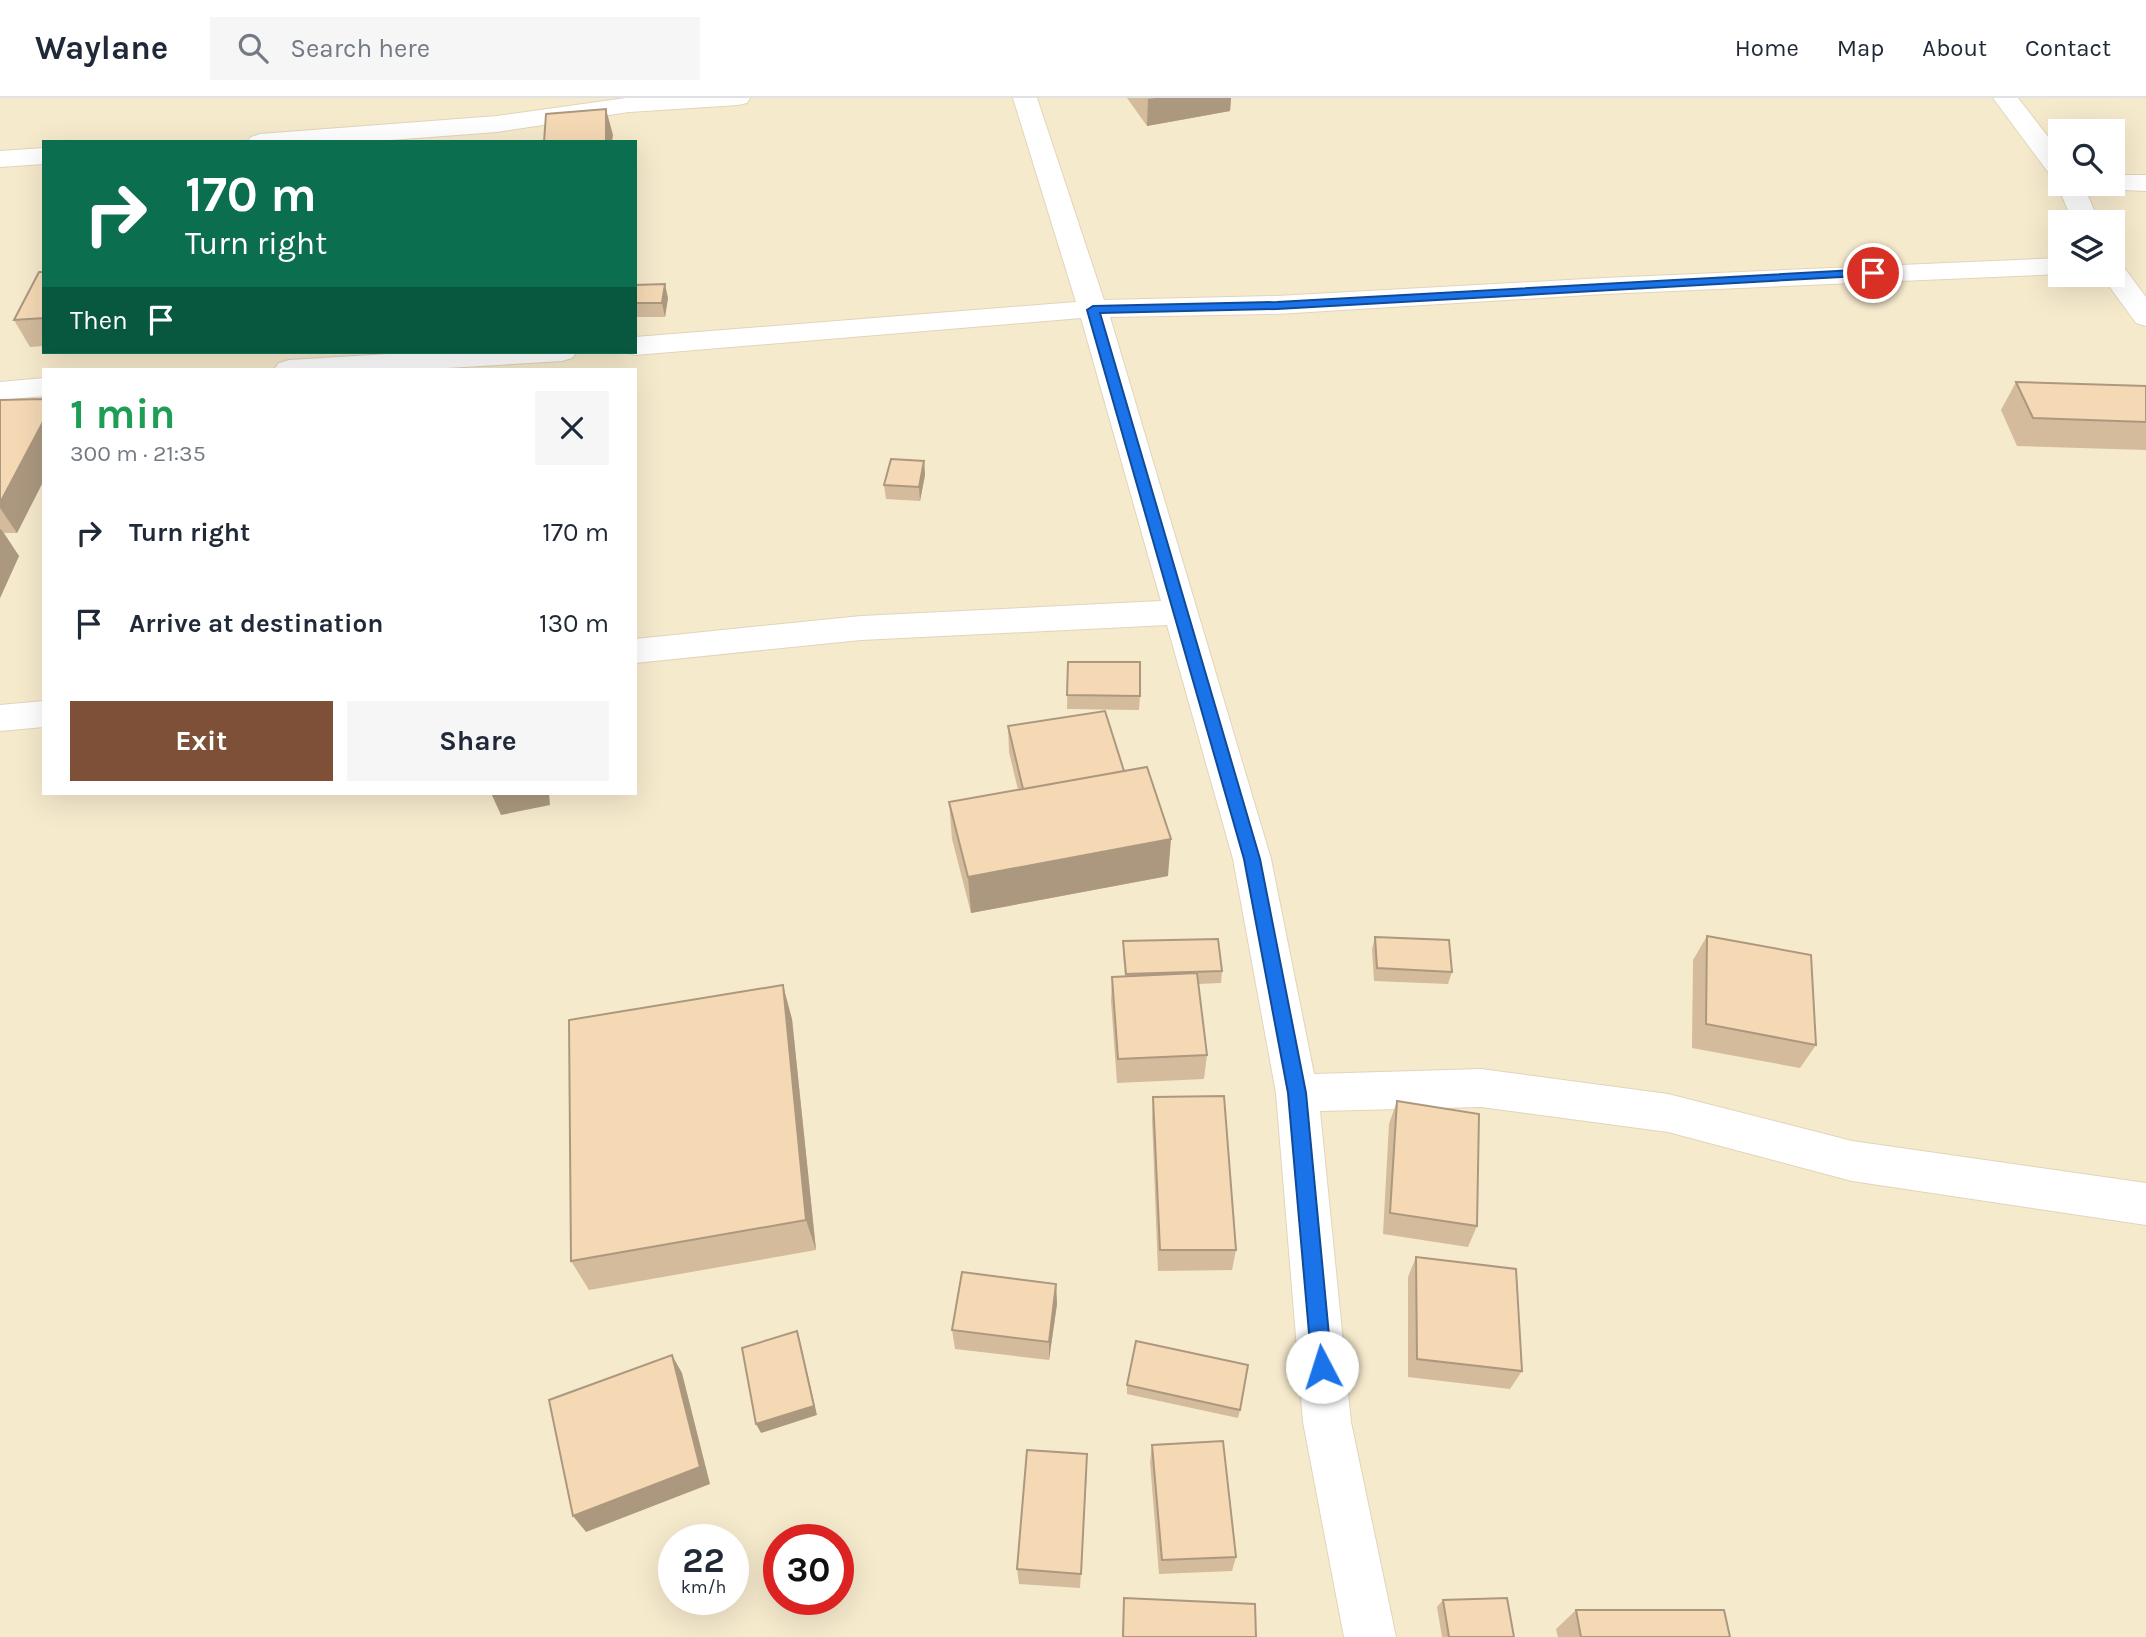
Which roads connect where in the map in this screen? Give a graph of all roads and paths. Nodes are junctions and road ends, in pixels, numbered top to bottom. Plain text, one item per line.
1 (738, 98) edge
2 (1025, 98) edge
3 (2005, 98) edge
4 (286, 140) edge
5 (2048, 154) edge
6 (42, 156) edge
7 (0, 159) edge
8 (2125, 183) edge
9 (2146, 183) edge
10 (2048, 267) edge
11 (2124, 287) edge
12 (1093, 310) junction
13 (2146, 317) edge
14 (637, 346) edge
15 (530, 354) edge
16 (305, 368) edge
17 (42, 387) edge
18 (0, 391) edge
19 (1180, 612) junction
20 (637, 651) edge
21 (42, 714) edge
22 (0, 718) edge
23 (1297, 1093) junction
24 (2146, 1204) edge
25 (1370, 1637) edge

1 - 4 street
2 - 12 street
3 - 5 street
6 - 7 street
8 - 9 street
10 - 12 street
11 - 13 street
12 - 14 street
12 - 19 street
15 - 16 street
17 - 18 street
19 - 20 street
19 - 23 street
21 - 22 street
23 - 24 street
23 - 25 street

